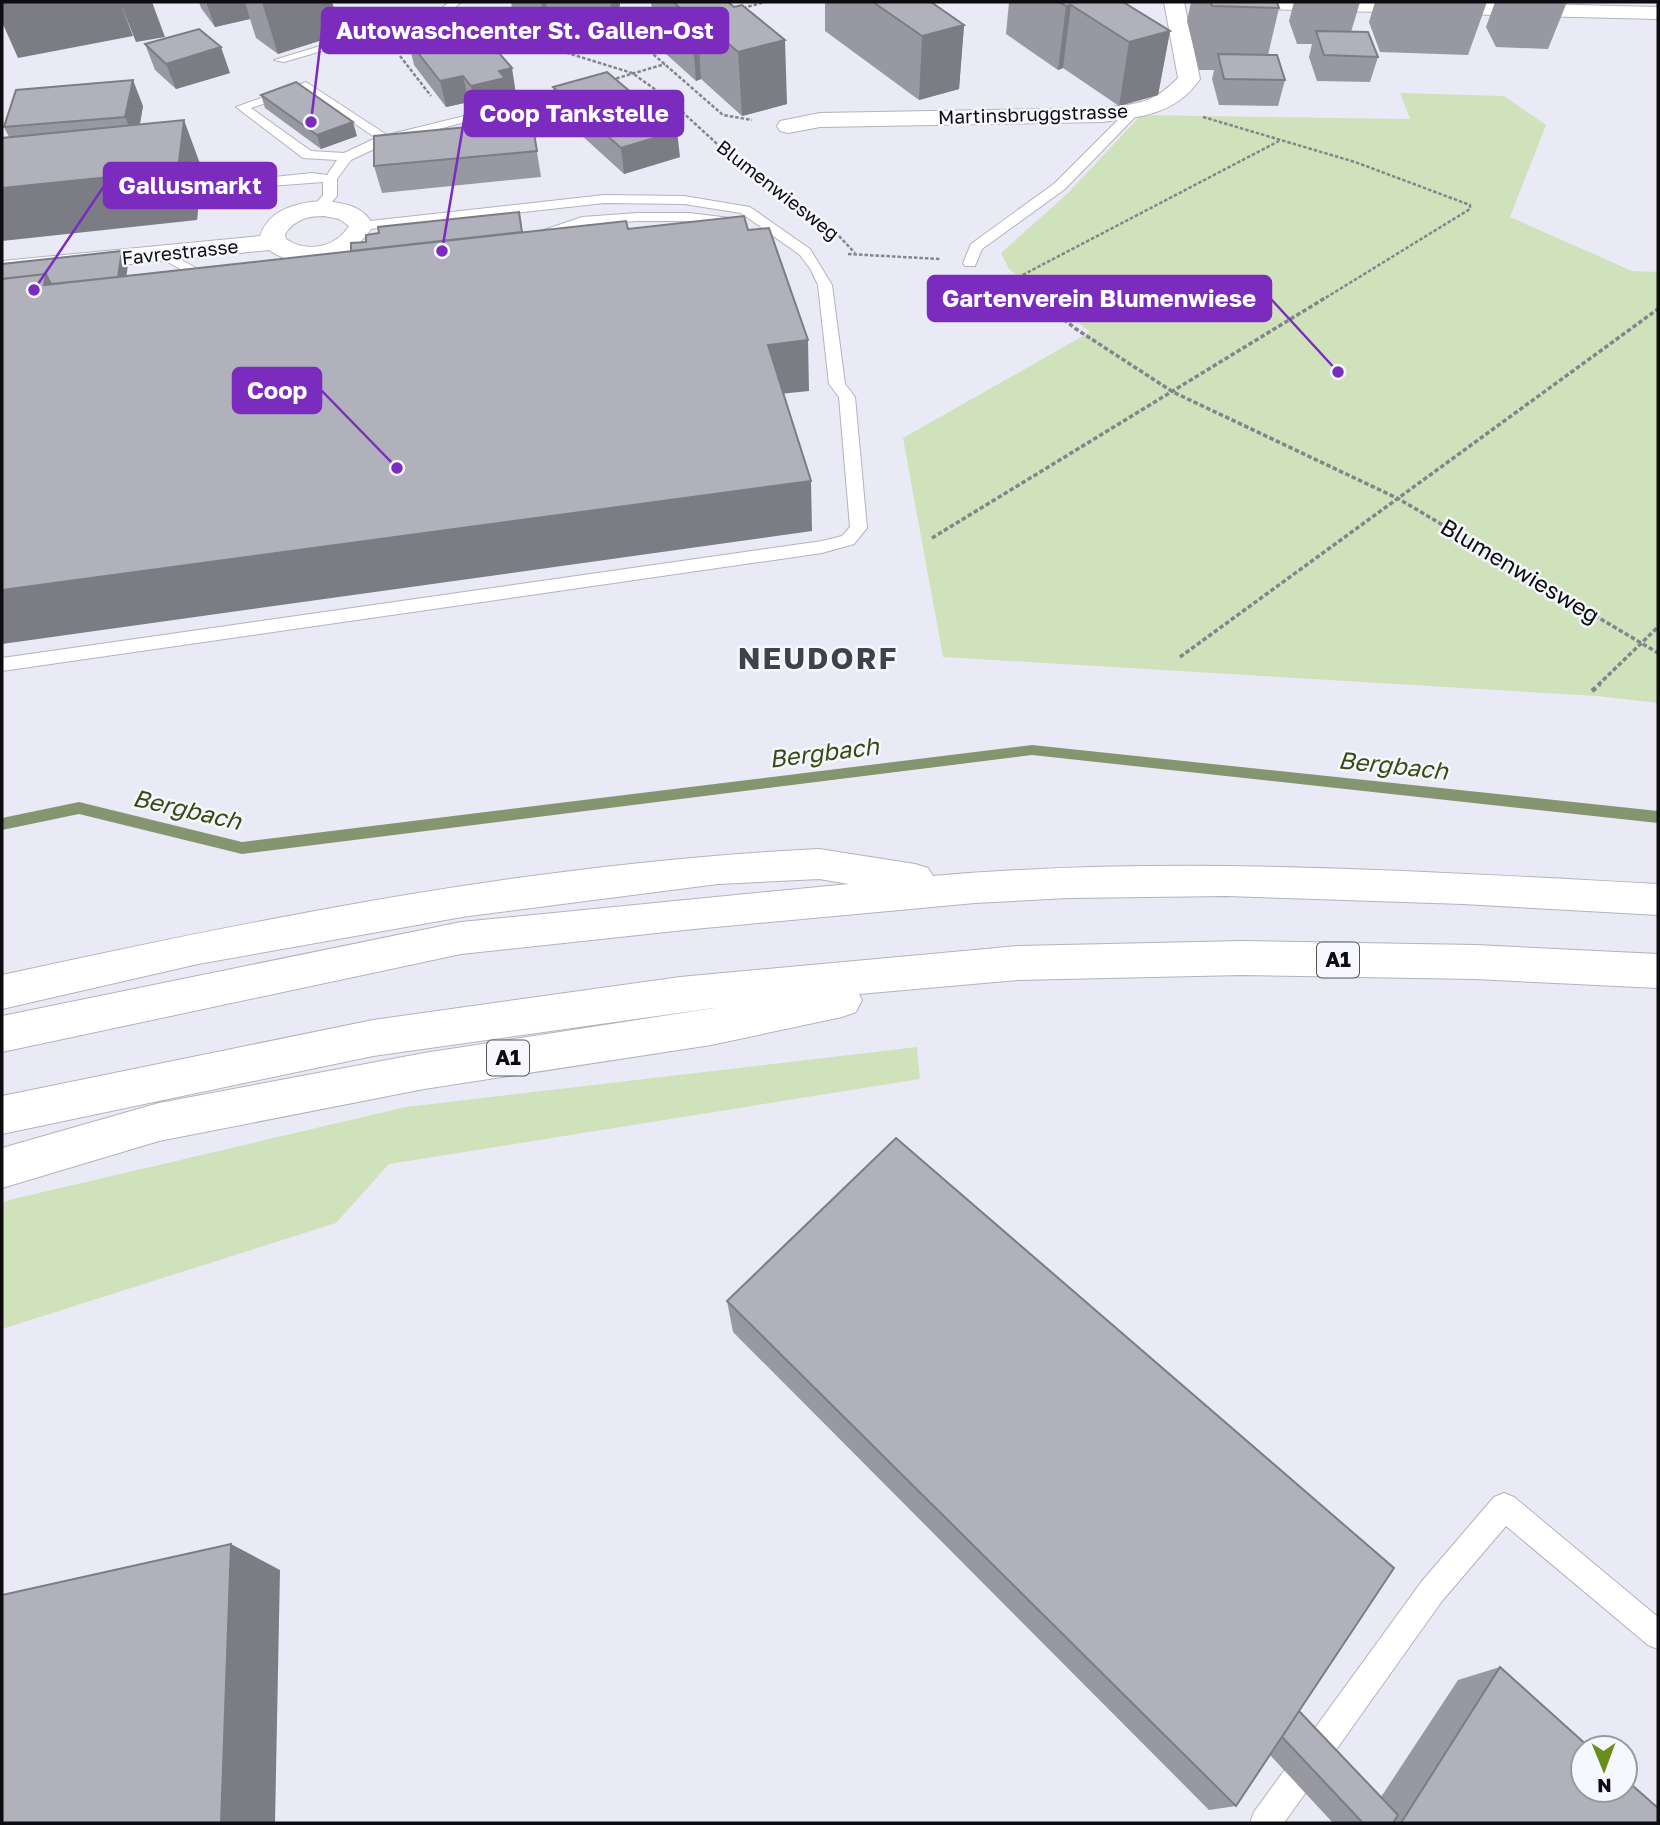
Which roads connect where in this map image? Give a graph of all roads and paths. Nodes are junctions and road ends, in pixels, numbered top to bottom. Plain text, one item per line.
1 (765, 2) edge
2 (1174, 2) edge
3 (1220, 2) edge
4 (451, 6) edge
5 (740, 9) edge
6 (1658, 13) edge
7 (669, 38) dead end
8 (407, 50) edge
9 (281, 60) dead end
10 (665, 64) junction
11 (632, 73) junction
12 (605, 82) edge
13 (513, 108) dead end
14 (1134, 111) junction
15 (1199, 116) dead end
16 (445, 125) junction
17 (788, 126) joint
18 (325, 139) edge
19 (386, 139) junction
20 (1279, 141) junction
21 (299, 149) junction
22 (346, 157) junction
23 (201, 178) dead end
24 (330, 179) junction
25 (253, 183) junction
26 (765, 183) dead end
27 (236, 195) dead end
28 (684, 200) junction
29 (558, 206) junction
30 (319, 208) junction
31 (579, 216) junction
32 (768, 225) junction
33 (361, 226) junction
34 (836, 233) dead end
35 (523, 235) edge
36 (274, 242) junction
37 (781, 252) edge
38 (805, 252) junction
39 (164, 254) junction
40 (970, 263) junction
41 (2, 269) edge
42 (1013, 280) junction
43 (198, 302) edge
44 (1658, 309) edge
45 (1173, 392) junction
46 (1399, 499) junction
47 (932, 538) dead end
48 (1658, 627) edge
49 (1641, 643) junction
50 (1658, 653) edge
51 (1180, 657) dead end
52 (2, 665) edge
53 (1592, 691) dead end
54 (975, 888) junction
55 (1658, 900) edge
56 (1018, 963) junction
57 (1658, 971) edge
58 (2, 992) edge
59 (2, 1034) edge
60 (2, 1115) edge
61 (2, 1168) edge
62 (1658, 1635) edge
63 (1265, 1823) edge

1 - 5 path
2 - 14 main road, Martinsbruggstrasse
3 - 6 main road
4 - 9 lane
4 - 11 path, Blumenwiesweg
7 - 10 path
8 - 16 path
10 - 11 path
10 - 17 path
11 - 12 path
11 - 26 path, Blumenwiesweg
13 - 16 lane
14 - 17 main road, Martinsbruggstrasse
14 - 40 lane
15 - 20 path
16 - 19 lane
18 - 21 lane
19 - 21 lane
19 - 22 lane
20 - 42 path
20 - 45 path
21 - 22 lane
22 - 24 lane
23 - 25 lane
24 - 25 lane
24 - 30 lane
25 - 27 lane
28 - 29 lane
28 - 31 lane
28 - 32 lane
29 - 31 lane
29 - 33 lane
30 - 33 main road
30 - 36 main road
31 - 32 lane
31 - 35 lane
32 - 38 lane
33 - 36 main road, Favrestrasse
34 - 40 path, Blumenwiesweg
36 - 39 main road, Favrestrasse
37 - 38 lane
38 - 52 lane
39 - 41 main road, Favrestrasse
39 - 43 lane
40 - 42 path, Blumenwiesweg
42 - 45 path, Blumenwiesweg
44 - 46 path
45 - 46 path, Blumenwiesweg
45 - 47 path
46 - 49 path, Blumenwiesweg
46 - 51 path
48 - 49 path
49 - 50 path, Blumenwiesweg
49 - 53 path
54 - 55 main road
54 - 58 main road
54 - 59 main road
56 - 57 main road, A1
56 - 60 main road, A1
56 - 61 main road, A1
62 - 63 lane

